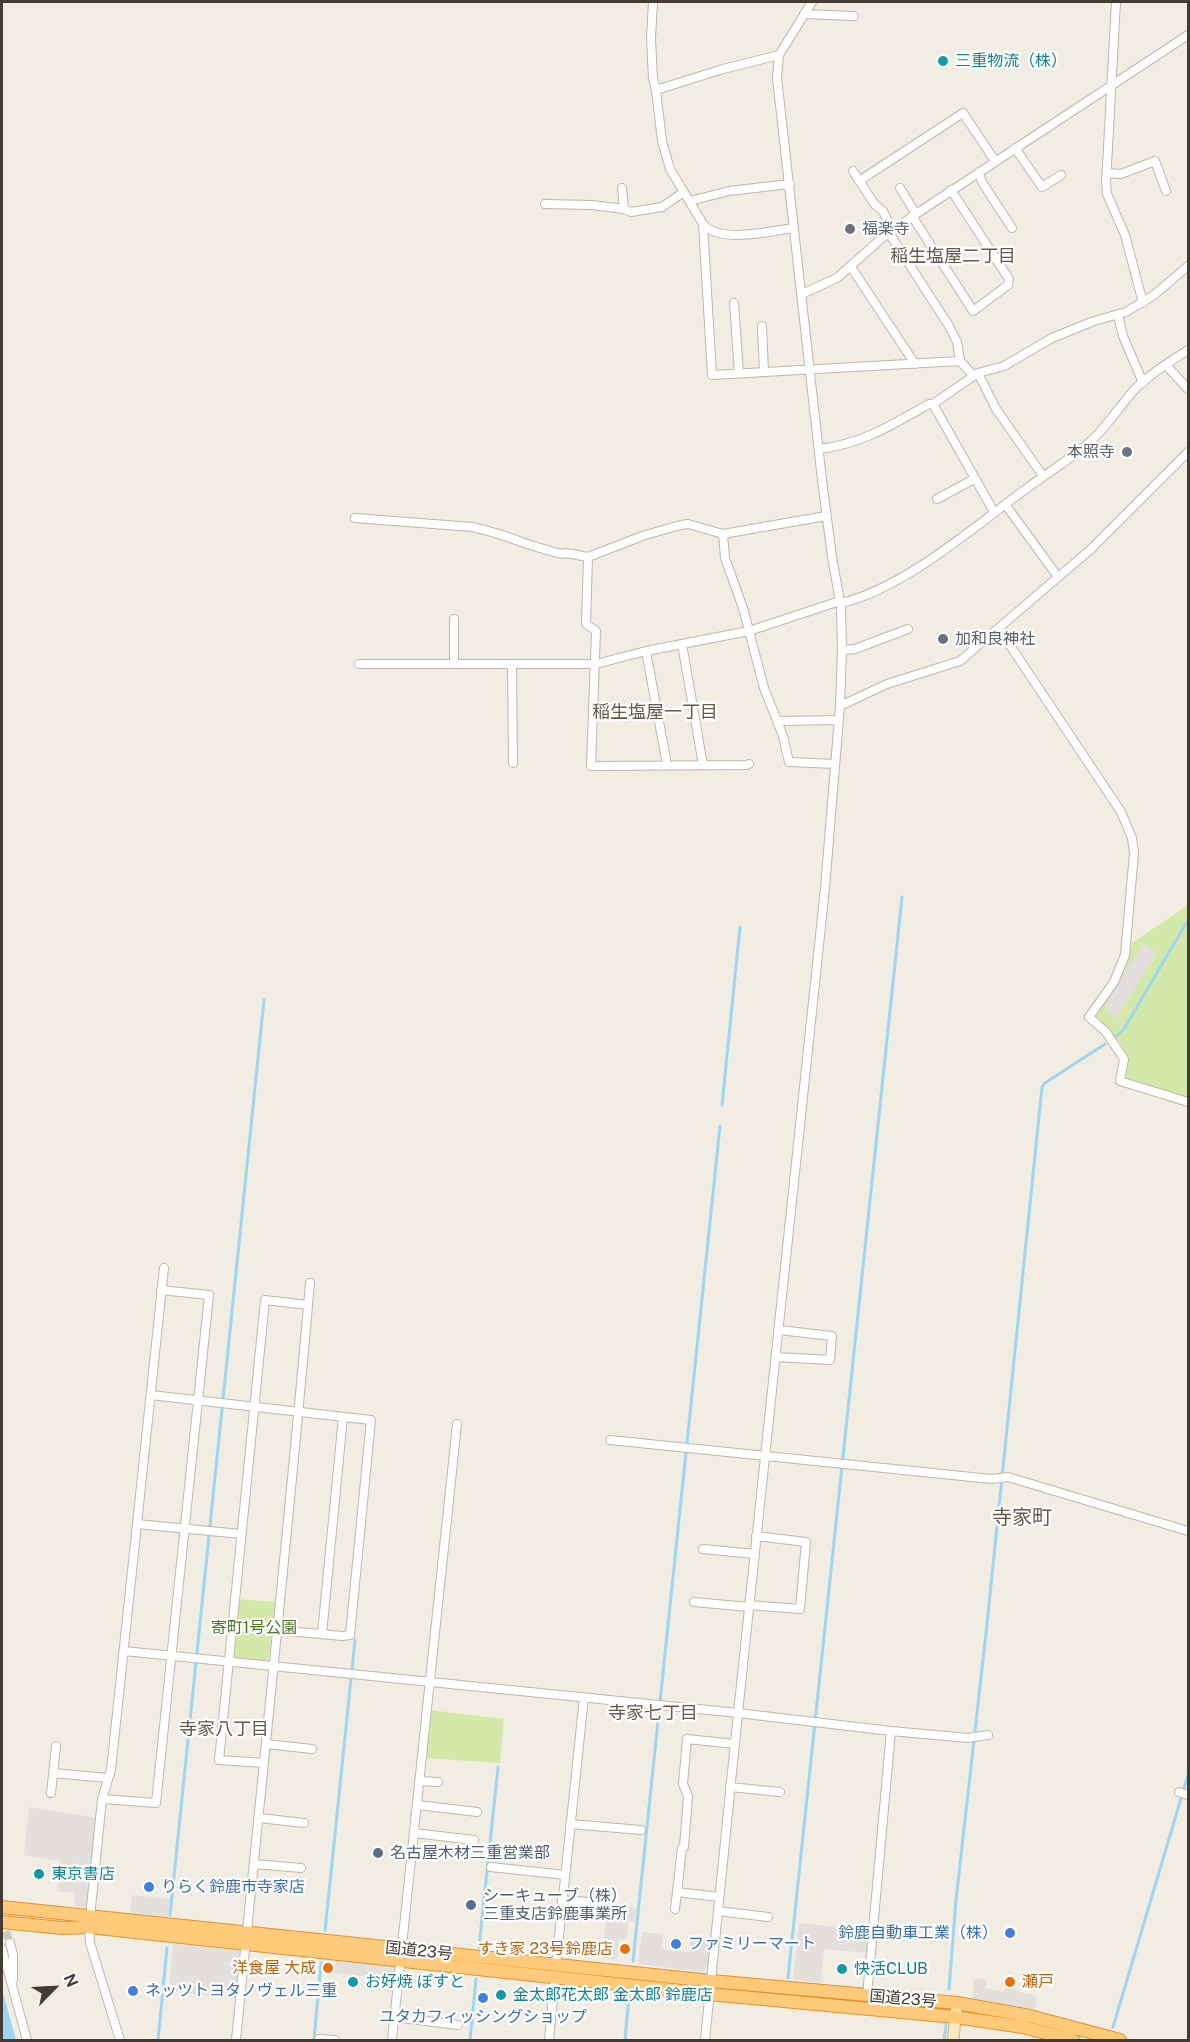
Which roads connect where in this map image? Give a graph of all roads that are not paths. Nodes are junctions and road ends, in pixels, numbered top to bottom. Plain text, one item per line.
1 (653, 2) edge
2 (812, 2) edge
3 (1116, 2) edge
4 (804, 14) junction
5 (854, 16) dead end
6 (1187, 39) edge
7 (779, 55) junction
8 (1112, 85) junction
9 (656, 90) junction
10 (1015, 148) junction
11 (995, 162) junction
12 (853, 171) dead end
13 (979, 172) junction
14 (1107, 173) junction
15 (1061, 174) dead end
16 (859, 181) junction
17 (790, 184) junction
18 (622, 188) dead end
19 (900, 188) dead end
20 (951, 190) junction
21 (1166, 191) dead end
22 (684, 192) junction
23 (690, 201) junction
24 (545, 204) dead end
25 (624, 209) junction
26 (914, 215) junction
27 (703, 224) junction
28 (794, 228) junction
29 (1012, 228) dead end
30 (892, 231) junction
31 (1188, 266) edge
32 (850, 267) junction
33 (802, 294) junction
34 (734, 303) dead end
35 (1143, 303) junction
36 (1118, 315) junction
37 (762, 326) dead end
38 (1188, 350) edge
39 (960, 361) junction
40 (915, 364) junction
41 (1166, 365) junction
42 (810, 370) junction
43 (764, 372) junction
44 (739, 373) junction
45 (976, 375) junction
46 (1143, 383) junction
47 (1188, 389) edge
48 (933, 404) junction
49 (819, 449) junction
50 (1188, 452) edge
51 (1043, 476) junction
52 (974, 479) junction
53 (937, 498) dead end
54 (1005, 504) junction
55 (994, 512) junction
56 (826, 516) junction
57 (355, 518) dead end
58 (723, 534) junction
59 (588, 556) junction
60 (1058, 577) junction
61 (841, 602) junction
62 (454, 619) dead end
63 (908, 629) dead end
64 (999, 629) junction
65 (749, 631) junction
66 (682, 644) junction
67 (842, 650) junction
68 (646, 651) junction
69 (359, 664) dead end
70 (454, 664) junction
71 (512, 664) junction
72 (596, 664) junction
73 (840, 706) junction
74 (838, 720) junction
75 (778, 721) junction
76 (513, 762) dead end
77 (749, 764) dead end
78 (835, 764) junction
79 (667, 765) junction
80 (704, 765) junction
81 (1188, 1102) edge
82 (164, 1268) dead end
83 (310, 1283) dead end
84 (161, 1290) junction
85 (308, 1305) junction
86 (779, 1330) junction
87 (776, 1357) junction
88 (151, 1395) junction
89 (199, 1401) junction
90 (254, 1407) junction
91 (297, 1412) junction
92 (342, 1417) junction
93 (458, 1424) dead end
94 (610, 1440) dead end
95 (765, 1455) junction
96 (137, 1524) junction
97 (185, 1529) junction
98 (1188, 1531) edge
99 (241, 1534) junction
100 (756, 1536) junction
101 (703, 1549) dead end
102 (754, 1554) junction
103 (694, 1602) dead end
104 (749, 1606) junction
105 (277, 1630) junction
106 (322, 1634) junction
107 (124, 1651) junction
108 (172, 1656) junction
109 (228, 1661) junction
110 (273, 1666) junction
111 (430, 1683) junction
112 (584, 1697) junction
113 (738, 1713) junction
114 (891, 1731) junction
115 (988, 1735) dead end
116 (266, 1744) junction
117 (735, 1744) junction
118 (56, 1746) dead end
119 (312, 1749) dead end
120 (264, 1763) junction
121 (53, 1773) junction
122 (108, 1778) junction
123 (420, 1780) junction
124 (438, 1782) dead end
125 (730, 1787) junction
126 (780, 1792) dead end
127 (51, 1793) dead end
128 (102, 1799) junction
129 (418, 1805) junction
130 (477, 1812) dead end
131 (259, 1818) junction
132 (304, 1822) dead end
133 (570, 1824) junction
134 (641, 1830) dead end
135 (414, 1833) junction
136 (474, 1840) dead end
137 (254, 1864) junction
138 (491, 1867) dead end
139 (301, 1868) dead end
140 (565, 1875) junction
141 (677, 1892) junction
142 (719, 1897) junction
143 (562, 1900) junction
144 (602, 1903) dead end
145 (2, 1906) edge
146 (675, 1909) dead end
147 (718, 1911) junction
148 (768, 1917) dead end
149 (2, 1922) edge
150 (90, 1922) junction
151 (245, 1939) junction
152 (10, 1943) tunnel mouth
153 (2, 1948) tunnel mouth
154 (401, 1955) junction
155 (555, 1971) junction
156 (12, 1984) junction
157 (710, 1988) junction
158 (867, 1996) junction
159 (957, 2003) junction
160 (394, 2017) junction
161 (955, 2017) junction
162 (458, 2025) dead end
163 (319, 2039) dead end
164 (27, 2040) edge
165 (120, 2040) edge
166 (236, 2040) edge
167 (335, 2040) edge
168 (392, 2040) edge
169 (549, 2040) edge
170 (705, 2040) edge
171 (953, 2040) edge
172 (1073, 2040) edge
173 (1120, 2040) edge

1 - 9 street
2 - 4 street
3 - 8 street
4 - 5 street
4 - 7 street
6 - 8 street
7 - 9 street
7 - 17 street
8 - 10 street
8 - 14 street
9 - 22 street
10 - 11 street
10 - 15 street
11 - 13 street
11 - 16 street
12 - 16 street
13 - 20 street
13 - 29 street
14 - 21 street
14 - 35 street
16 - 30 street
17 - 23 street
17 - 28 street
18 - 25 street
19 - 26 street
20 - 26 street
20 - 26 street
22 - 23 street
22 - 25 street
23 - 27 street
24 - 25 street
26 - 30 street
27 - 28 street
27 - 44 street
28 - 33 street
30 - 32 street
30 - 39 street
31 - 35 street
32 - 33 street
32 - 40 street
33 - 42 street
34 - 44 street
35 - 36 street
36 - 45 street
36 - 46 street
37 - 43 street
38 - 41 street
39 - 40 street
39 - 45 street
40 - 42 street
41 - 46 street
41 - 47 street
42 - 43 street
42 - 49 street
43 - 44 street
45 - 48 street
45 - 51 street
46 - 51 street
48 - 49 street
48 - 52 street
49 - 56 street
50 - 60 street
51 - 54 street
52 - 53 street
52 - 55 street
54 - 55 street
54 - 60 street
55 - 61 street
56 - 58 street
56 - 61 street
57 - 59 street
58 - 59 street
58 - 65 street
59 - 72 street
60 - 64 street
61 - 65 street
61 - 67 street
62 - 70 street
63 - 67 street
64 - 73 street
64 - 81 street
65 - 66 street
65 - 75 street
66 - 68 street
66 - 80 street
67 - 73 street
68 - 72 street
68 - 79 street
69 - 70 street
70 - 71 street
71 - 72 street
71 - 76 street
72 - 79 street
73 - 74 street
74 - 75 street
74 - 78 street
75 - 78 street
77 - 80 street
78 - 86 street
79 - 80 street
82 - 84 street
83 - 85 street
84 - 88 street
84 - 89 street
85 - 90 street
85 - 91 street
86 - 87 street
86 - 87 street
87 - 95 street
88 - 89 street
88 - 96 street
89 - 90 street
89 - 97 street
90 - 91 street
90 - 99 street
91 - 92 street
91 - 105 street
92 - 106 street
92 - 106 street
93 - 111 street
94 - 95 street
95 - 98 street
95 - 100 street
96 - 97 street
96 - 107 street
97 - 99 street
97 - 108 street
99 - 109 street
100 - 102 street
100 - 104 street
101 - 102 street
102 - 104 street
103 - 104 street
104 - 113 street
105 - 106 street
105 - 110 street
107 - 108 street
107 - 122 street
108 - 109 street
108 - 128 street
109 - 110 street
109 - 120 street
110 - 111 street
110 - 116 street
111 - 112 street
111 - 123 street
112 - 113 street
112 - 133 street
113 - 114 street
113 - 117 street
114 - 115 street
114 - 158 street
116 - 119 street
116 - 120 street
117 - 125 street
117 - 141 street
118 - 121 street
120 - 131 street
121 - 122 street
121 - 127 street
122 - 128 street
123 - 124 street
123 - 129 street
125 - 126 street
125 - 142 street
128 - 150 street
129 - 130 street
129 - 135 street
131 - 132 street
131 - 137 street
133 - 134 street
133 - 140 street
135 - 136 street
135 - 154 street
137 - 139 street
137 - 151 street
138 - 140 street
140 - 143 street
141 - 142 street
141 - 146 street
142 - 147 street
143 - 144 street
143 - 155 street
145 - 150 highway, 国道23号
147 - 148 street
147 - 157 street
149 - 150 highway, 国道23号
150 - 151 highway, 国道23号
150 - 165 street
151 - 154 highway, 国道23号
151 - 166 street
152 - 156 street
153 - 156 street
154 - 155 highway, 国道23号
154 - 160 street
155 - 157 highway, 国道23号
155 - 169 street
156 - 164 street
157 - 158 highway, 国道23号
157 - 161 highway, 国道23号
157 - 170 street
158 - 159 highway, 国道23号
159 - 161 main road
159 - 173 highway, 国道23号
160 - 162 street
160 - 168 street
161 - 171 main road
161 - 172 highway, 国道23号
163 - 167 street

